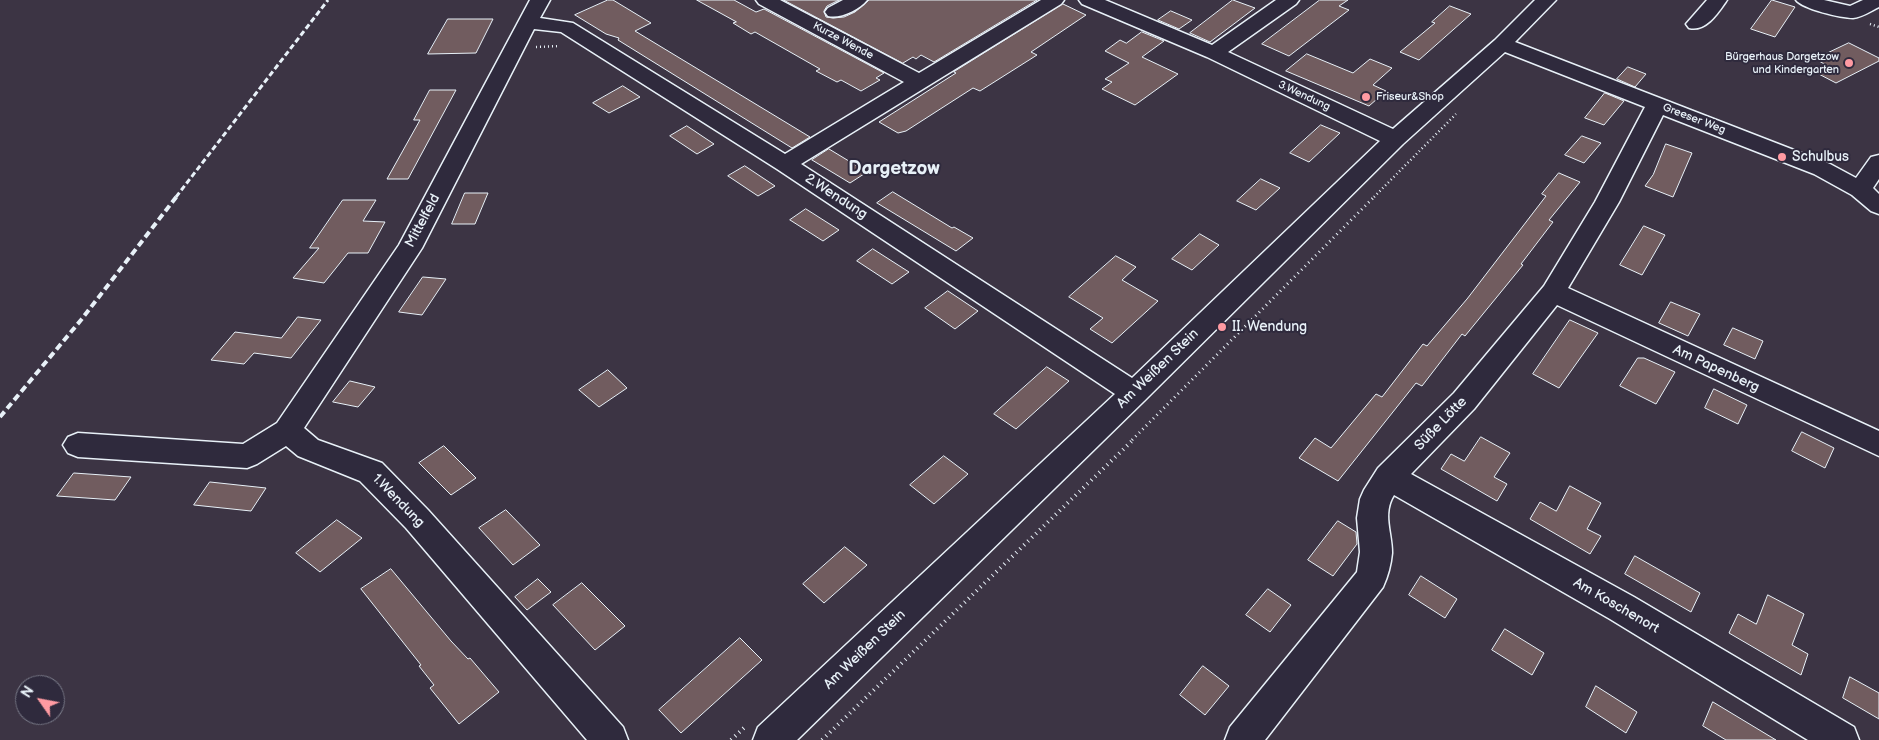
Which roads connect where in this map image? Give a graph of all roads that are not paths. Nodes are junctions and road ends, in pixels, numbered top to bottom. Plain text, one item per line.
1 (540, 0) edge
2 (766, 0) edge
3 (857, 0) edge
4 (1054, 0) edge
5 (1289, 0) edge
6 (1546, 0) edge
7 (1717, 0) edge
8 (1806, 0) edge
9 (1879, 0) edge
10 (1095, 1) edge
11 (835, 12) dead end
12 (529, 23) junction
13 (1696, 24) dead end
14 (1502, 44) junction
15 (1214, 53) junction
16 (920, 82) junction
17 (1657, 105) junction
18 (1395, 139) junction
19 (1879, 162) edge
20 (785, 164) junction
21 (1860, 190) junction
22 (1879, 206) edge
23 (1553, 292) junction
24 (1134, 393) junction
25 (287, 432) junction
26 (1879, 444) edge
27 (78, 445) dead end
28 (1389, 477) junction
29 (780, 737) edge
30 (610, 740) edge
31 (1243, 740) edge
32 (1840, 740) edge

1 - 12 street, Mittelfeld
2 - 16 street, Kurze Wende
3 - 11 street
4 - 16 street
5 - 15 street
6 - 14 street, Am Weißen Stein
7 - 13 street
8 - 9 street
10 - 15 street, 3.Wendung
12 - 20 street, 2.Wendung
12 - 25 street, Mittelfeld
14 - 17 street, Greeser Weg
14 - 18 street, Am Weißen Stein
15 - 18 street, 3.Wendung
16 - 20 street
17 - 21 street, Greeser Weg
17 - 23 street, Süße Lötte
18 - 24 street, Am Weißen Stein
19 - 21 street
20 - 24 street, 2.Wendung
21 - 22 street, Greeser Weg
23 - 26 street, Am Papenberg
23 - 28 street, Süße Lötte
24 - 29 street, Am Weißen Stein
25 - 27 street
25 - 30 street, 1.Wendung
28 - 31 street, Süße Lötte
28 - 32 street, Am Koschenort

